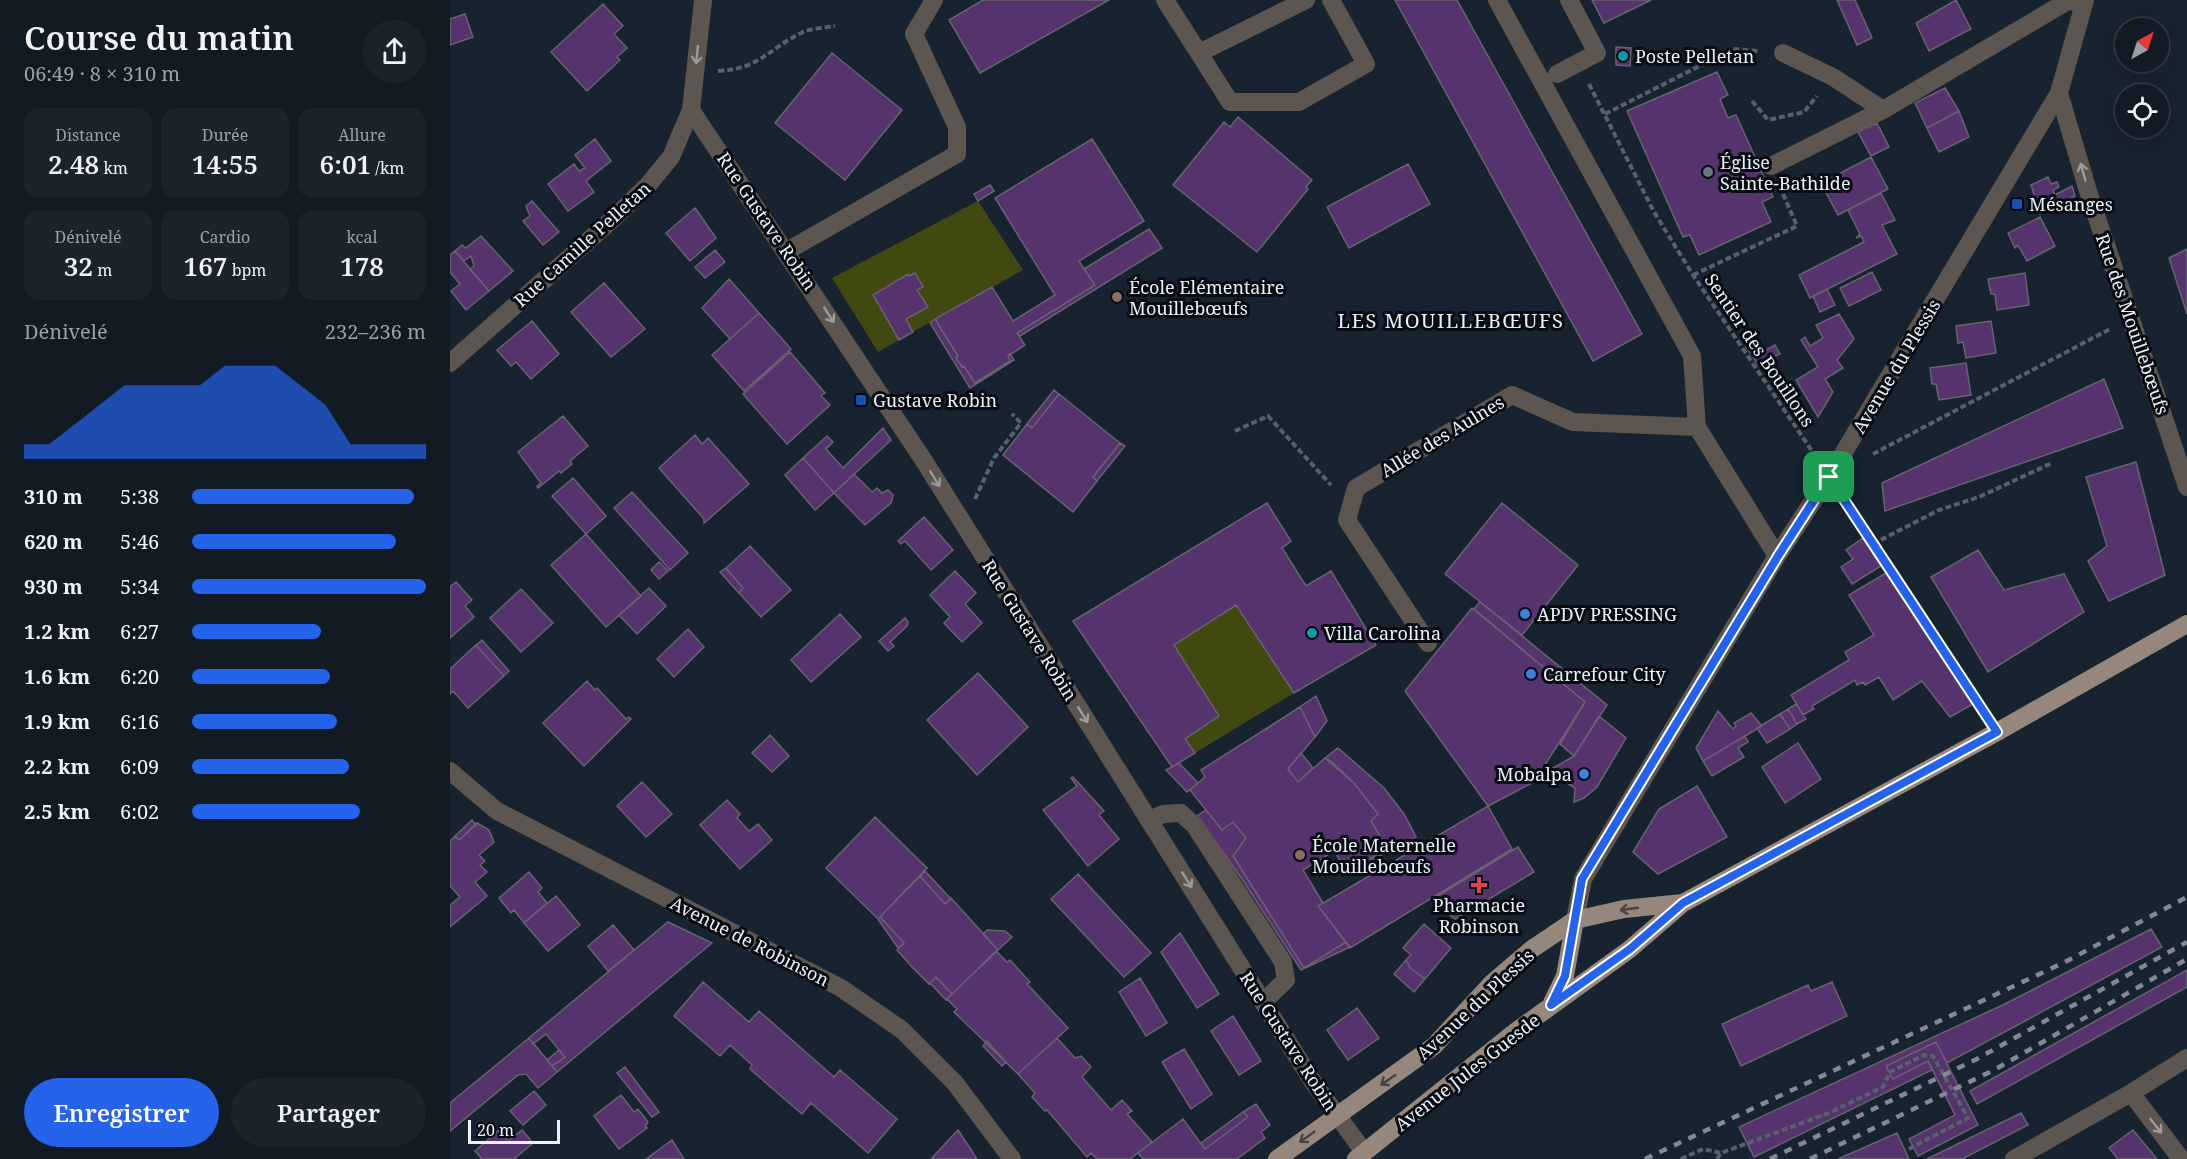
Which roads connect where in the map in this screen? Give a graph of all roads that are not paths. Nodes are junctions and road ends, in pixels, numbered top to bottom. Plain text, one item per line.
1 (703, 0) edge
2 (933, 0) edge
3 (1165, 0) edge
4 (1306, 0) edge
5 (1331, 0) edge
6 (1497, 0) edge
7 (1569, 0) edge
8 (2084, 0) edge
9 (1199, 53) junction
10 (1783, 53) road end
11 (1557, 74) dead end
12 (2059, 93) junction
13 (691, 110) junction
14 (1883, 110) junction
15 (1771, 166) road end
16 (788, 251) junction
17 (450, 363) edge
18 (1697, 427) junction
19 (2187, 487) edge
20 (1778, 556) junction
21 (2187, 624) edge
22 (1428, 643) dead end
23 (450, 771) edge
24 (1149, 820) junction
25 (1683, 903) junction
26 (1575, 920) junction
27 (1263, 1002) junction
28 (1551, 1005) junction
29 (2187, 1058) edge
30 (2131, 1093) junction
31 (1337, 1115) junction
32 (1360, 1156) edge
33 (1012, 1159) edge
34 (1277, 1159) edge
35 (2014, 1159) edge
36 (2181, 1159) edge

1 -> 13 street, Rue Camille Pelletan
2 - 16 street
3 - 9 street
4 - 9 street
5 - 9 street
6 - 18 street
7 - 11 street
8 - 12 street, Avenue du Plessis
8 - 14 street
10 - 14 street
19 -> 12 street, Rue des Mouillebœufs
12 - 20 street, Avenue du Plessis
13 - 16 street, Rue Gustave Robin
13 - 17 street, Rue Camille Pelletan
14 - 15 street
16 -> 24 street, Rue Gustave Robin
18 - 20 street
18 - 22 street, Allée des Aulnes
20 - 26 street, Avenue du Plessis
21 - 25 main road, Avenue Jules Guesde
23 - 33 street, Avenue de Robinson
24 -> 27 street, Rue Gustave Robin
24 - 27 street
25 -> 26 main road, Avenue Jules Guesde
25 - 28 main road, Avenue Jules Guesde
26 - 28 main road
26 -> 31 main road, Avenue du Plessis
27 - 31 street, Rue Gustave Robin
28 - 32 main road, Avenue Jules Guesde
29 - 30 street
30 - 35 street
30 -> 36 street
31 - 32 street, Rue Gustave Robin
31 -> 34 main road, Avenue du Plessis

